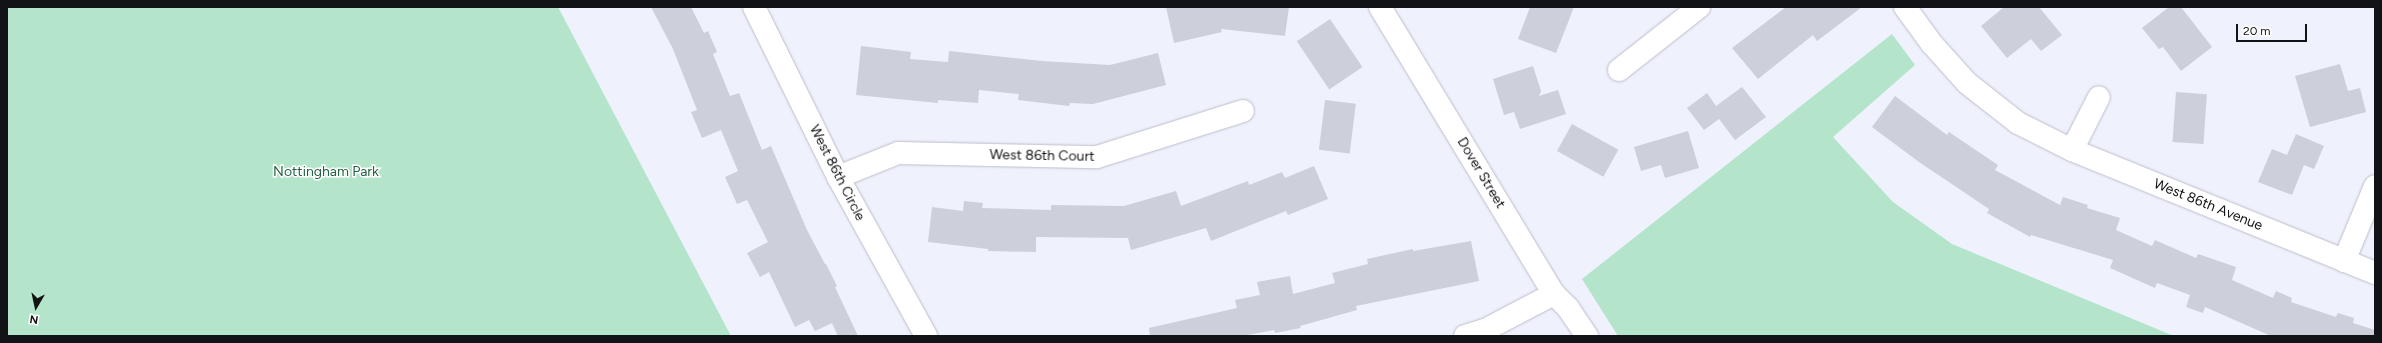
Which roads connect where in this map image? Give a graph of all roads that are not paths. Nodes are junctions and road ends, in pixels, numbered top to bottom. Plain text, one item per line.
1 (754, 7) edge
2 (1380, 7) edge
3 (1699, 7) edge
4 (1905, 7) edge
5 (1619, 70) dead end
6 (2099, 97) dead end
7 (1243, 111) dead end
8 (2072, 150) junction
9 (838, 177) junction
10 (2375, 186) edge
11 (2344, 261) junction
12 (2375, 274) edge
13 (1554, 294) junction
14 (926, 336) edge
15 (1465, 336) edge
16 (1587, 336) edge

1 - 9 street, West 86th Circle
2 - 13 street, Dover Street
3 - 5 street
4 - 8 street, West 86th Avenue
6 - 8 street
7 - 9 street, West 86th Court
8 - 11 street, West 86th Avenue
9 - 14 street, West 86th Circle
10 - 11 street
11 - 12 street, West 86th Avenue
13 - 15 street
13 - 16 street, Dover Street

